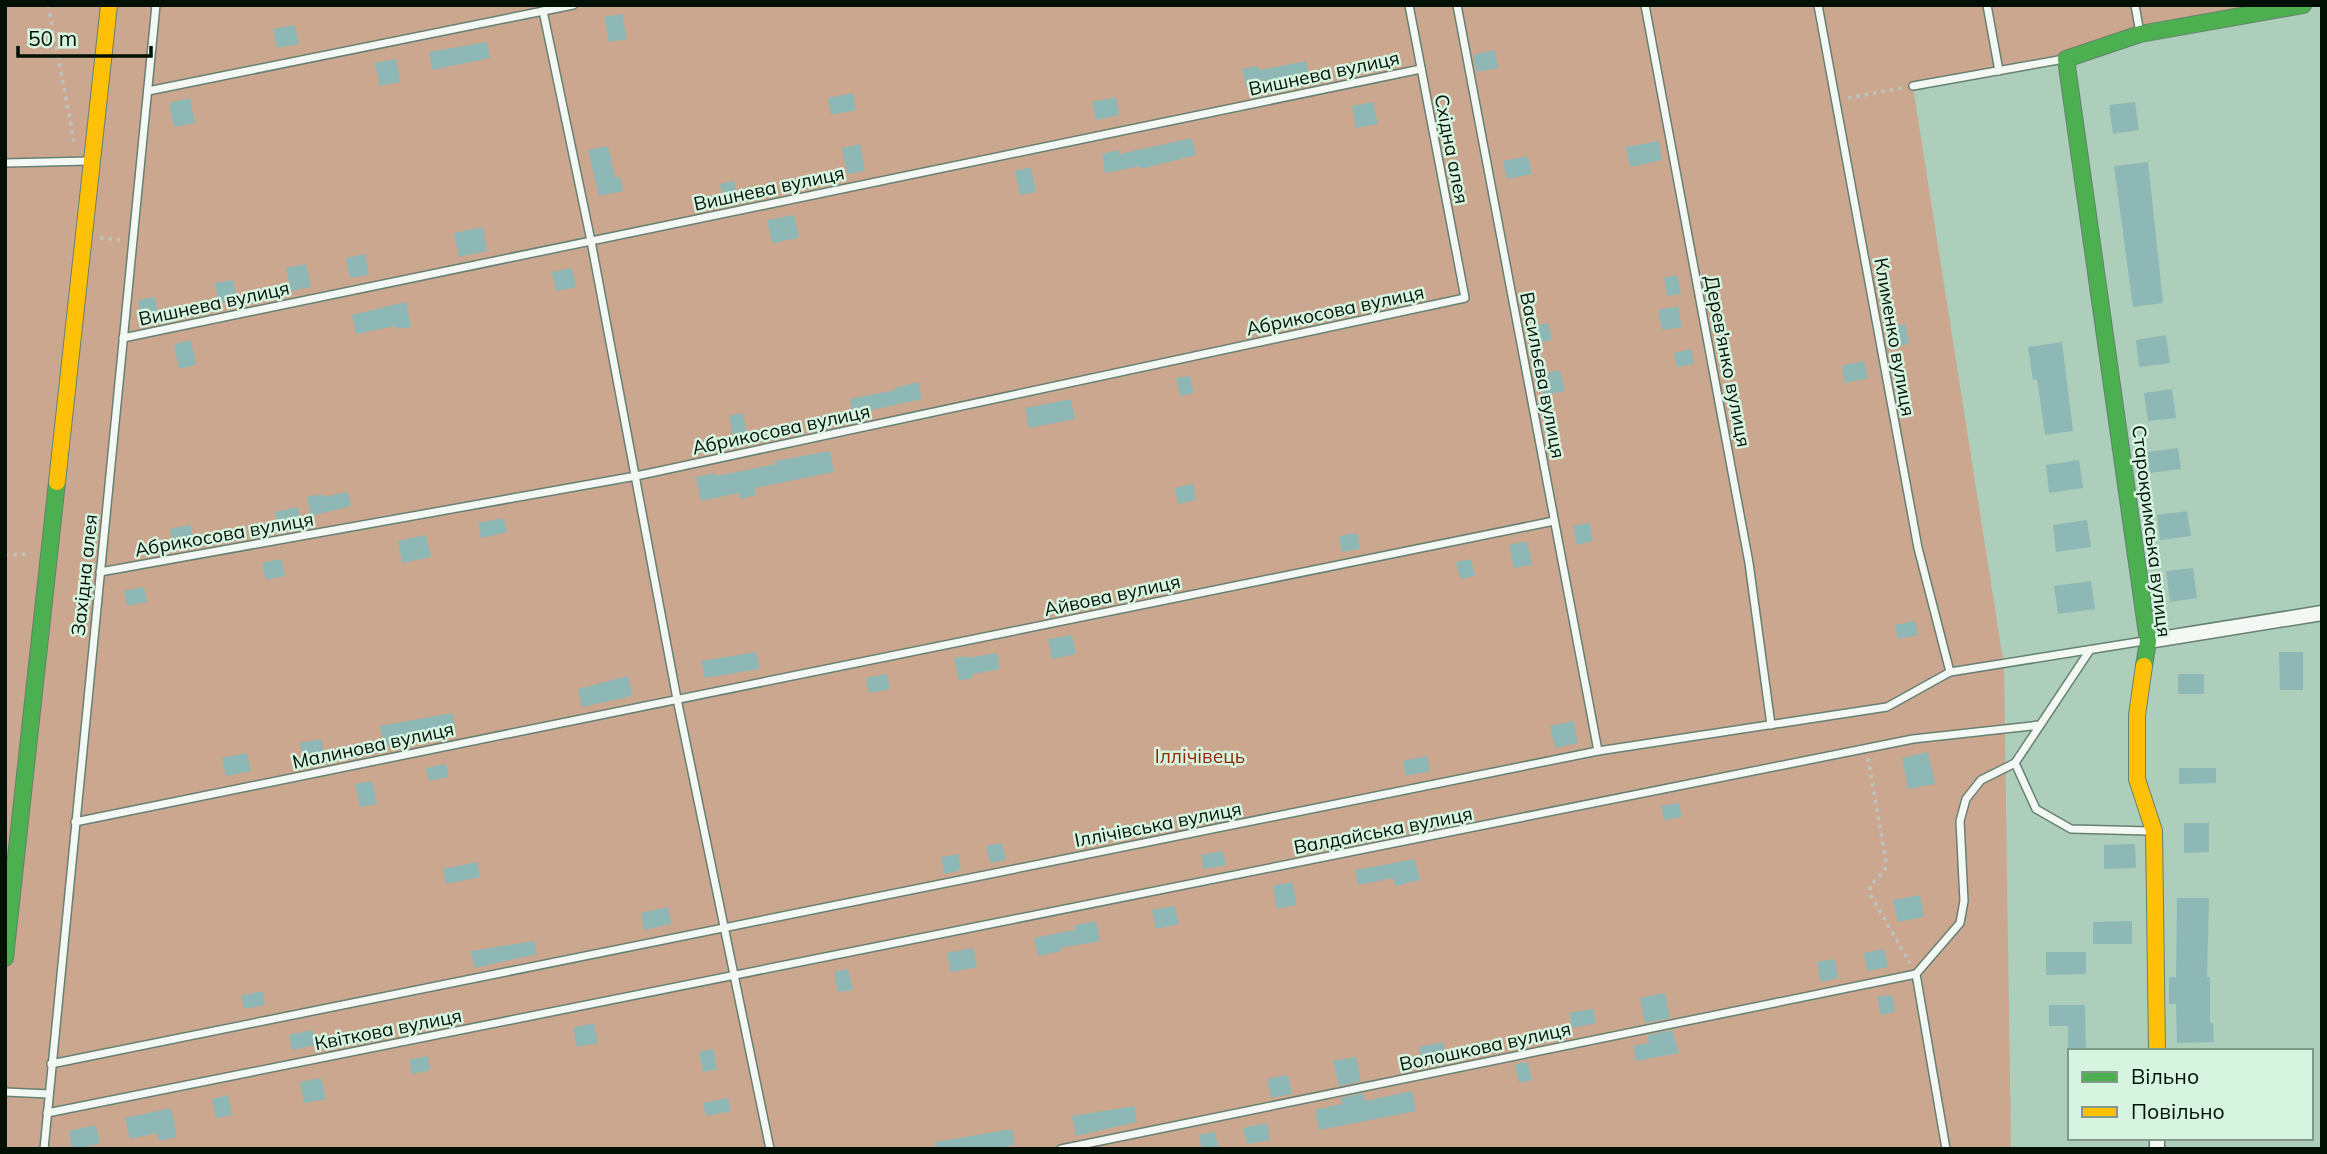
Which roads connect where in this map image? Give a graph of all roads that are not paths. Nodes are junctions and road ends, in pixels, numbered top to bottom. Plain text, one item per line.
1 (109, 5) edge
2 (156, 5) edge
3 (573, 5) edge
4 (1409, 5) edge
5 (1457, 5) edge
6 (1645, 5) edge
7 (1818, 5) edge
8 (1987, 5) edge
9 (2135, 5) edge
10 (2303, 5) edge
11 (544, 11) junction
12 (2140, 34) junction
13 (2066, 59) junction
14 (1421, 69) junction
15 (1998, 71) junction
16 (1913, 86) road end
17 (148, 91) junction
18 (85, 161) junction
19 (5, 163) edge
20 (591, 241) junction
21 (1465, 298) joint
22 (123, 338) junction
23 (636, 477) junction
24 (1554, 521) junction
25 (100, 572) junction
26 (2322, 613) edge
27 (2148, 641) junction
28 (2090, 650) junction
29 (1950, 672) junction
30 (677, 699) junction
31 (1771, 725) junction
32 (2040, 725) junction
33 (1598, 751) junction
34 (2015, 763) junction
35 (75, 822) junction
36 (2154, 831) junction
37 (724, 928) junction
38 (5, 958) edge
39 (1916, 974) junction
40 (734, 976) junction
41 (2157, 1049) edge
42 (51, 1064) junction
43 (5, 1093) edge
44 (49, 1094) junction
45 (47, 1113) junction
46 (44, 1149) edge
47 (770, 1149) edge
48 (1060, 1149) edge
49 (1946, 1149) edge

1 - 18 street
2 - 17 lane, Західна алея
3 - 11 lane
4 - 14 lane, Східна алея
5 - 24 lane, Васильєва вулиця
6 - 31 lane, Дерев'янко вулиця
7 - 29 lane, Клименко вулиця
8 - 15 lane
9 - 12 lane
10 - 12 street
11 - 17 lane
11 - 20 lane
12 - 13 street
13 - 15 lane
13 - 27 street, Старокримська вулиця
14 - 20 lane, Вишнева вулиця
14 - 21 lane, Східна алея
15 - 16 lane
17 - 22 lane, Західна алея
18 - 19 lane
18 - 38 street
20 - 22 lane, Вишнева вулиця
20 - 23 lane
21 - 23 lane, Абрикосова вулиця
22 - 25 lane, Західна алея
23 - 25 lane, Абрикосова вулиця
23 - 30 lane
24 - 30 lane, Айвова вулиця
24 - 33 lane, Васильєва вулиця
25 - 35 lane, Західна алея
26 - 27 street
27 - 28 lane
27 - 36 street, Старокримська вулиця
28 - 29 lane
28 - 32 lane
29 - 31 lane, Іллічівська вулиця
30 - 35 lane, Малинова вулиця
30 - 37 lane
31 - 33 lane, Іллічівська вулиця
32 - 34 lane
32 - 40 lane, Валдайська вулиця
33 - 37 lane, Іллічівська вулиця
34 - 36 lane
34 - 39 lane
35 - 42 lane, Західна алея
36 - 41 street, Старокримська вулиця
37 - 40 lane
37 - 42 lane, Іллічівська вулиця
39 - 48 lane, Волошкова вулиця
39 - 49 lane
40 - 45 lane, Квіткова вулиця
40 - 47 lane
42 - 44 lane, Західна алея
43 - 44 lane
44 - 45 lane, Західна алея
45 - 46 lane, Західна алея

